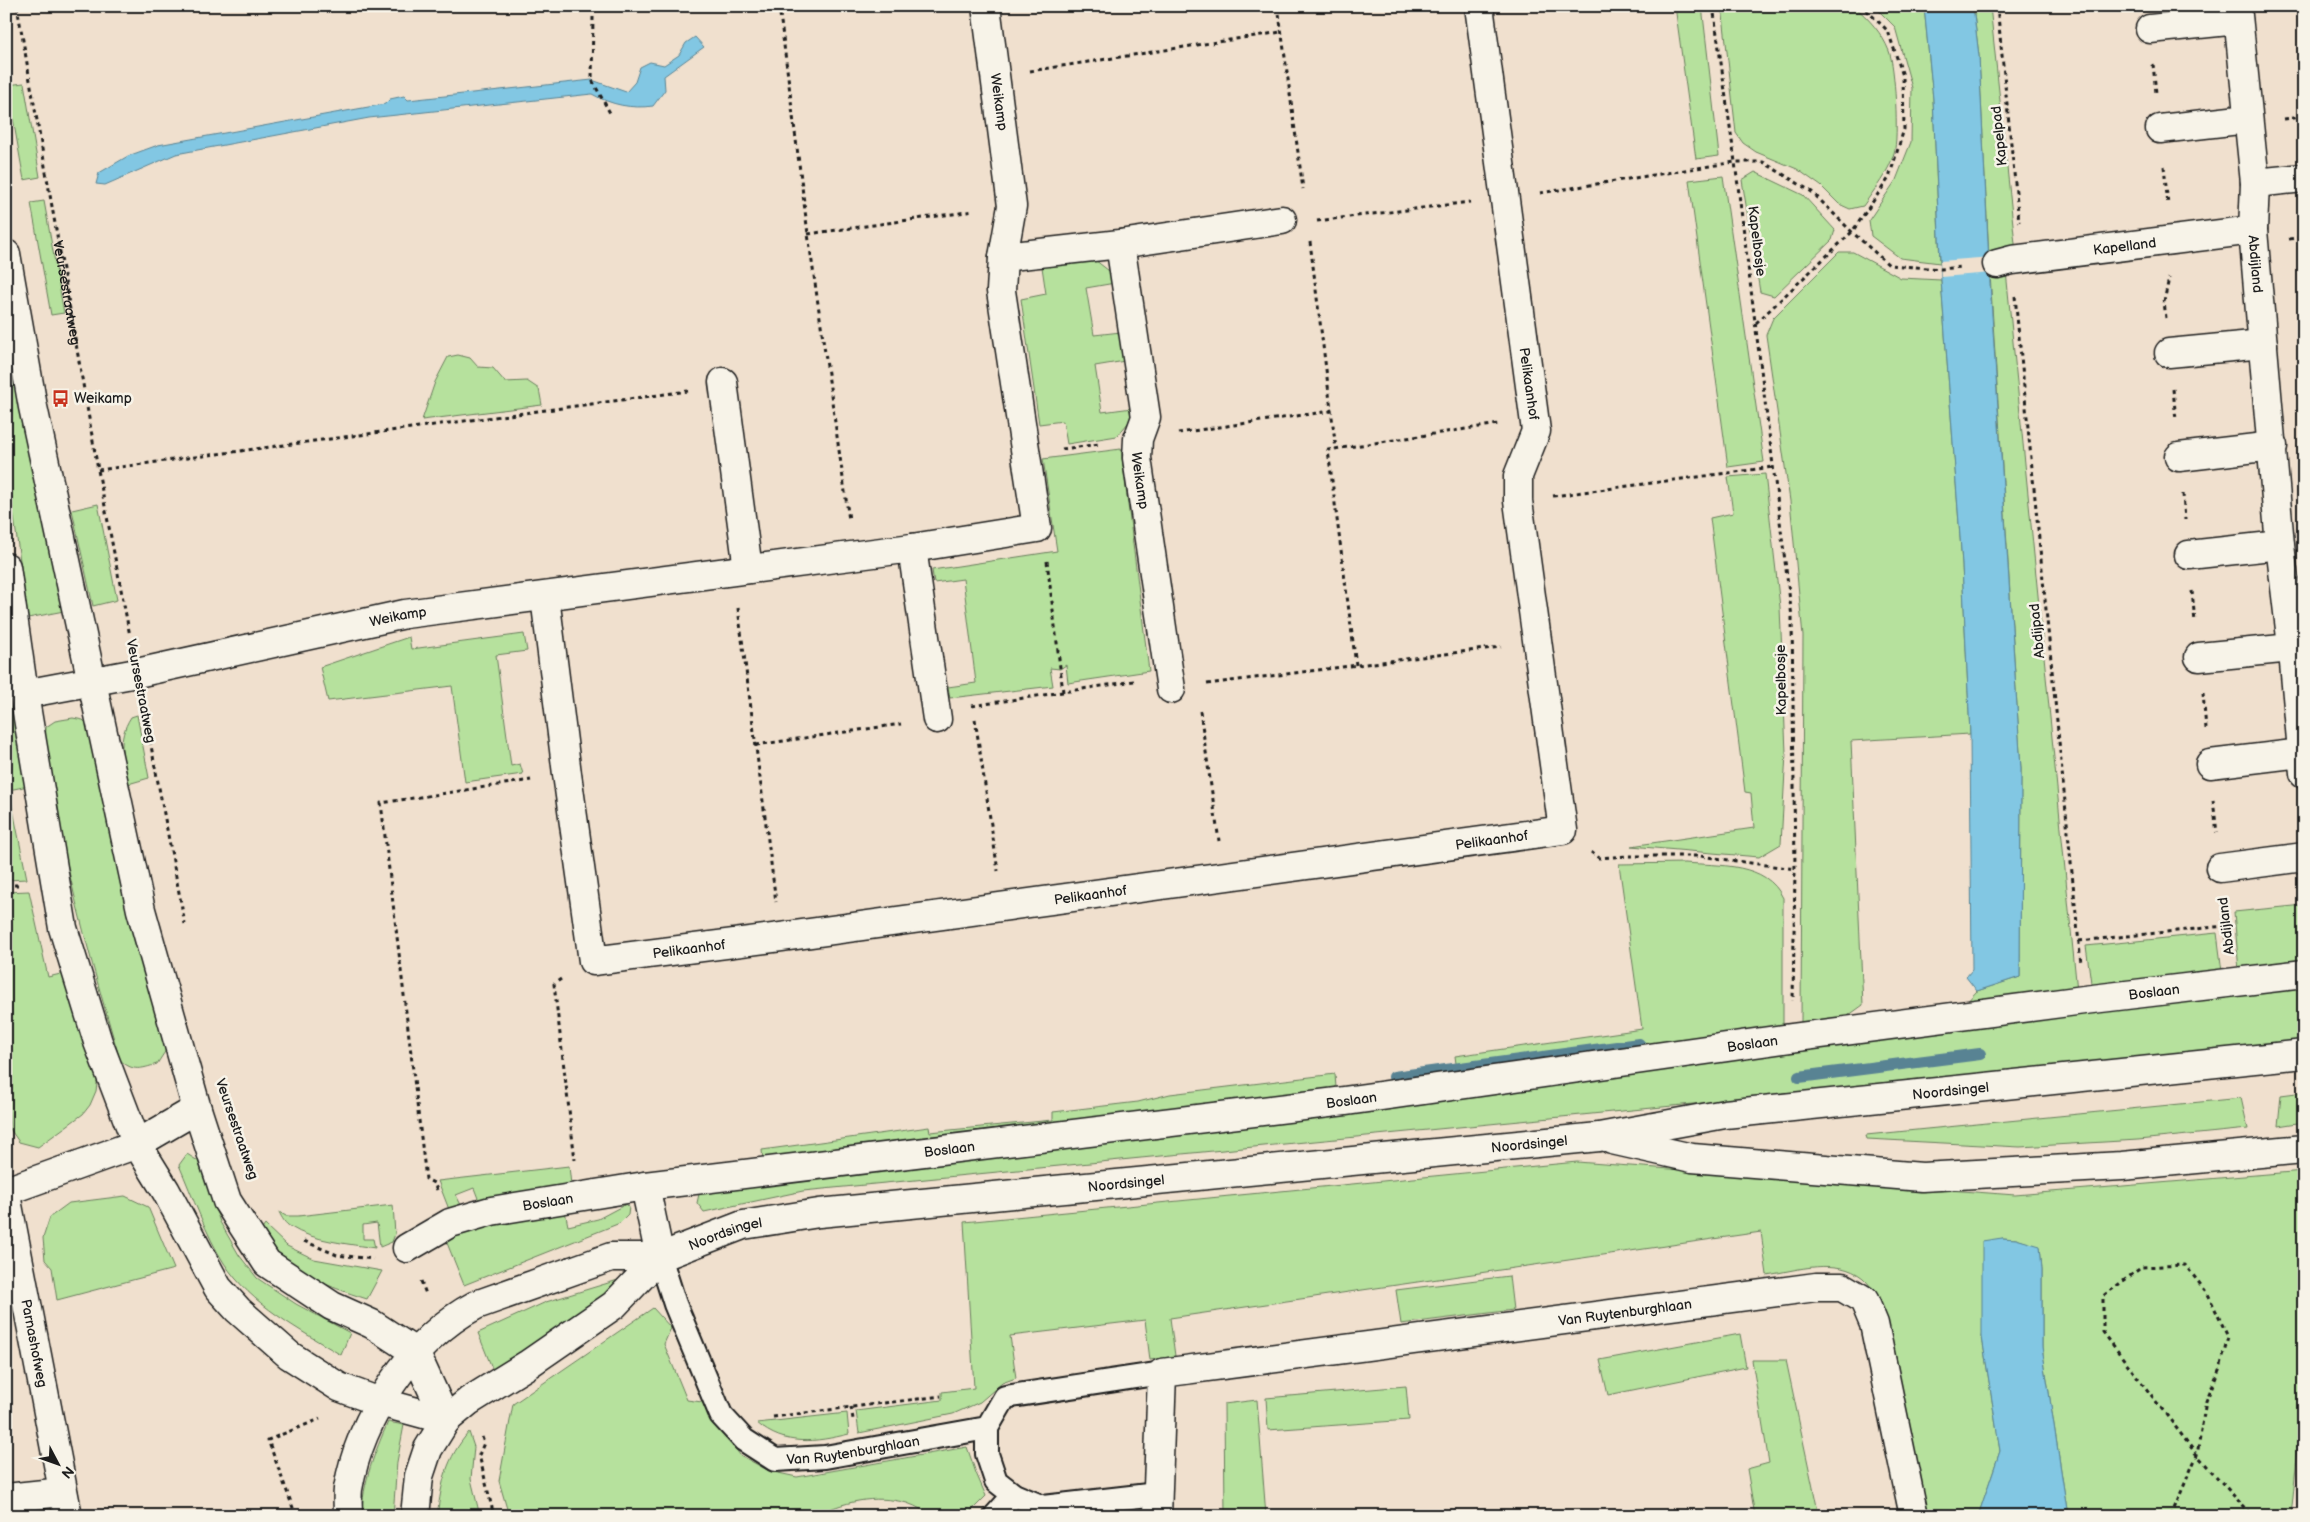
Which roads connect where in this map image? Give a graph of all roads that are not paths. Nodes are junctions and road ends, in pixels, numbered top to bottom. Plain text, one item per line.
1 (986, 6) edge
2 (1478, 6) edge
3 (2237, 13) edge
4 (2150, 29) dead end
5 (2248, 119) junction
6 (2160, 129) dead end
7 (2304, 178) edge
8 (2255, 183) junction
9 (1282, 220) road end
10 (2253, 230) junction
11 (1120, 244) junction
12 (6, 254) edge
13 (1003, 257) junction
14 (2004, 262) road end
15 (2264, 344) junction
16 (2169, 353) road end
17 (723, 384) road end
18 (2273, 446) junction
19 (2179, 456) road end
20 (2280, 545) junction
21 (912, 548) junction
22 (2189, 555) road end
23 (6, 567) edge
24 (741, 569) junction
25 (545, 597) junction
26 (2199, 657) road end
27 (2297, 658) edge
28 (93, 681) junction
29 (1179, 684) road end
30 (24, 694) junction
31 (936, 716) road end
32 (2303, 763) edge
33 (2210, 764) road end
34 (2304, 857) edge
35 (2220, 868) road end
36 (2304, 974) edge
37 (2304, 1054) edge
38 (196, 1109) junction
39 (1599, 1137) junction
40 (136, 1144) junction
41 (2304, 1149) edge
42 (644, 1186) junction
43 (6, 1191) edge
44 (6, 1195) edge
45 (407, 1248) road end
46 (660, 1256) junction
47 (415, 1352) junction
48 (1162, 1373) junction
49 (380, 1402) junction
50 (446, 1420) junction
51 (988, 1428) junction
52 (1014, 1495) junction
53 (6, 1498) edge
54 (65, 1504) edge
55 (1157, 1505) edge
56 (348, 1516) edge
57 (416, 1516) edge
58 (995, 1516) edge
59 (1914, 1516) edge

1 - 13 street, Weikamp
2 - 25 street, Pelikaanhof
3 - 4 street
3 - 5 street
5 - 6 street
5 - 8 street
7 - 8 street
8 - 10 street, Abdijland
9 - 11 street
10 - 14 street, Kapelland
10 - 15 street, Abdijland
11 - 13 street
11 - 29 street, Weikamp
12 - 28 street
13 - 21 street, Weikamp
15 - 16 street
15 - 18 street, Abdijland
17 - 24 street
18 - 19 street
18 - 20 street, Abdijland
20 - 22 street
20 - 27 street, Abdijland
21 - 24 street, Weikamp
21 - 31 street
23 - 30 street
24 - 25 street, Weikamp
25 - 28 street, Weikamp
26 - 27 street
27 - 32 street, Abdijland
28 - 30 street, Weikamp
28 - 38 street
30 - 40 street
32 - 33 street, Abdijland
34 - 35 street
36 - 42 street, Boslaan
37 - 39 street, Noordsingel
38 - 40 street
38 - 47 street
39 - 41 street, Noordsingel
39 - 46 street, Noordsingel
40 - 43 street
40 - 49 street
42 - 45 street, Boslaan
42 - 46 street, Van Ruytenburghlaan
44 - 54 street, Parnashofweg
46 - 47 street, Noordsingel
46 - 50 street, Noordsingel
46 - 51 lane, Van Ruytenburghlaan
47 - 49 street, Noordsingel
47 - 50 street
48 - 51 lane, Van Ruytenburghlaan
48 - 55 street
48 - 59 street, Van Ruytenburghlaan
49 - 50 street
49 - 56 street
50 - 57 street
51 - 52 lane
52 - 55 lane
52 - 58 lane
53 - 54 street, Parnashofweg

